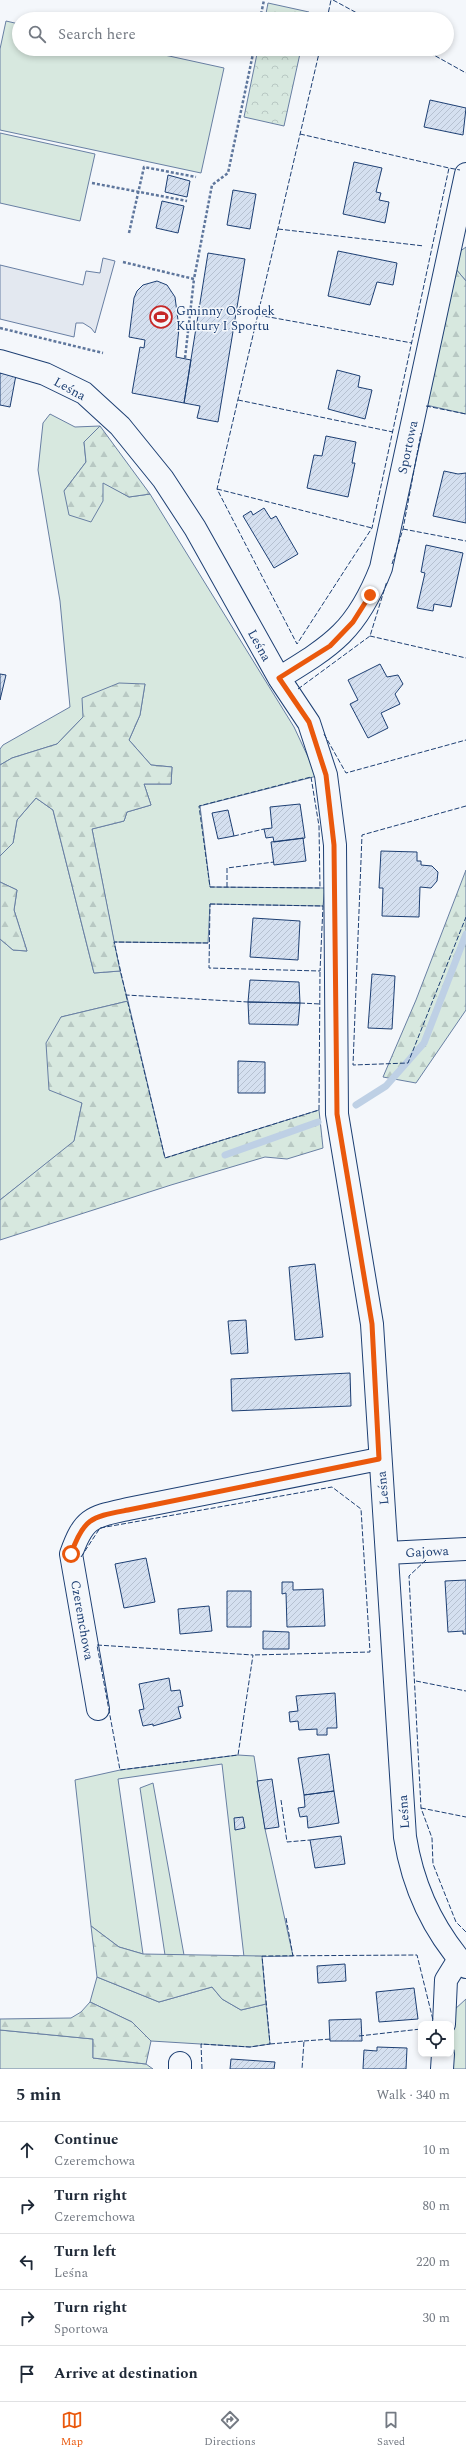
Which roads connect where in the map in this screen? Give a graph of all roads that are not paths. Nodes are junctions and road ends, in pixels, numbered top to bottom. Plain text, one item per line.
1 (466, 174) edge
2 (0, 361) edge
3 (279, 678) junction
4 (379, 1459) junction
5 (466, 1549) edge
6 (387, 1553) junction
7 (98, 1709) dead end
8 (462, 1963) edge
9 (444, 2021) edge
10 (443, 2057) edge
11 (442, 2069) edge

1 - 3 street, Sportowa
2 - 3 street, Leśna
3 - 4 street, Leśna
4 - 6 street, Leśna
4 - 7 street, Czeremchowa
5 - 6 street, Gajowa
6 - 8 street, Leśna
8 - 9 street
10 - 11 street

